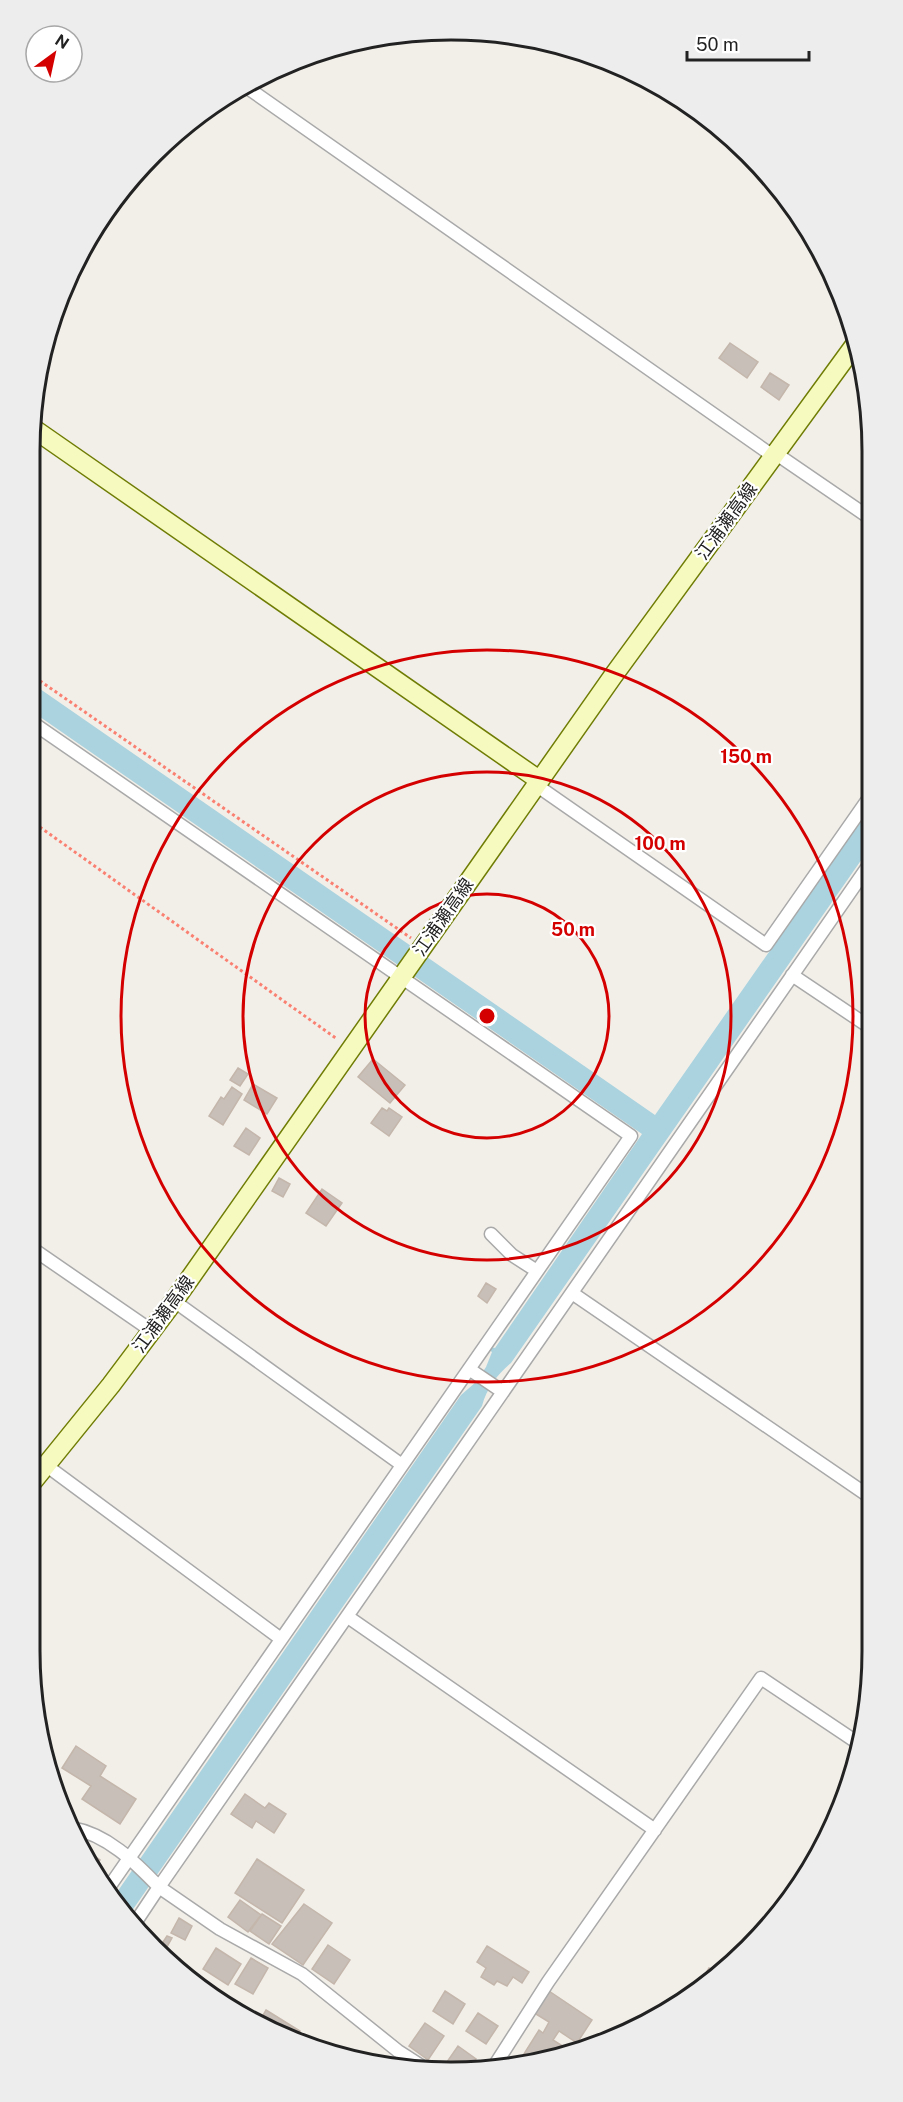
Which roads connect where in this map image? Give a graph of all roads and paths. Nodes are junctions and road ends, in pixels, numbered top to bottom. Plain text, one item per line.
1 (254, 92) edge
2 (850, 352) edge
3 (41, 434) edge
4 (774, 454) junction
5 (862, 513) edge
6 (40, 681) edge
7 (40, 728) edge
8 (538, 782) junction
9 (862, 807) edge
10 (40, 827) edge
11 (862, 875) edge
12 (417, 944) junction
13 (403, 975) junction
14 (792, 975) junction
15 (862, 1022) edge
16 (341, 1042) dead end
17 (491, 1234) dead end
18 (40, 1254) edge
19 (537, 1271) junction
20 (572, 1293) junction
21 (174, 1301) junction
22 (152, 1331) junction
23 (474, 1372) junction
24 (503, 1392) junction
25 (402, 1465) junction
26 (47, 1467) junction
27 (40, 1474) edge
28 (862, 1491) edge
29 (348, 1617) junction
30 (281, 1639) junction
31 (853, 1739) edge
32 (82, 1829) edge
33 (655, 1830) junction
34 (130, 1858) junction
35 (112, 1883) edge
36 (159, 1887) junction
37 (139, 1917) edge
38 (410, 2059) edge
39 (498, 2059) edge

1 - 4 street
2 - 4 main road, 江浦瀬高線
3 - 8 main road
4 - 5 street
4 - 8 main road, 江浦瀬高線
6 - 12 path
7 - 13 street
8 - 9 street
8 - 12 main road, 江浦瀬高線
10 - 16 path
11 - 14 street
12 - 13 main road, 江浦瀬高線
13 - 19 street
13 - 21 main road, 江浦瀬高線
14 - 15 street
14 - 20 street
17 - 19 street
18 - 22 street
19 - 23 street
20 - 24 street
20 - 28 street
21 - 22 main road, 江浦瀬高線
21 - 25 street
22 - 26 main road, 江浦瀬高線
23 - 24 street
23 - 25 street
24 - 29 street
25 - 30 street
26 - 27 main road, 江浦瀬高線
26 - 30 street
29 - 33 street
29 - 36 street
30 - 34 street
31 - 33 street
32 - 34 street
33 - 39 street
34 - 35 street
34 - 36 street
36 - 37 street
36 - 38 street

